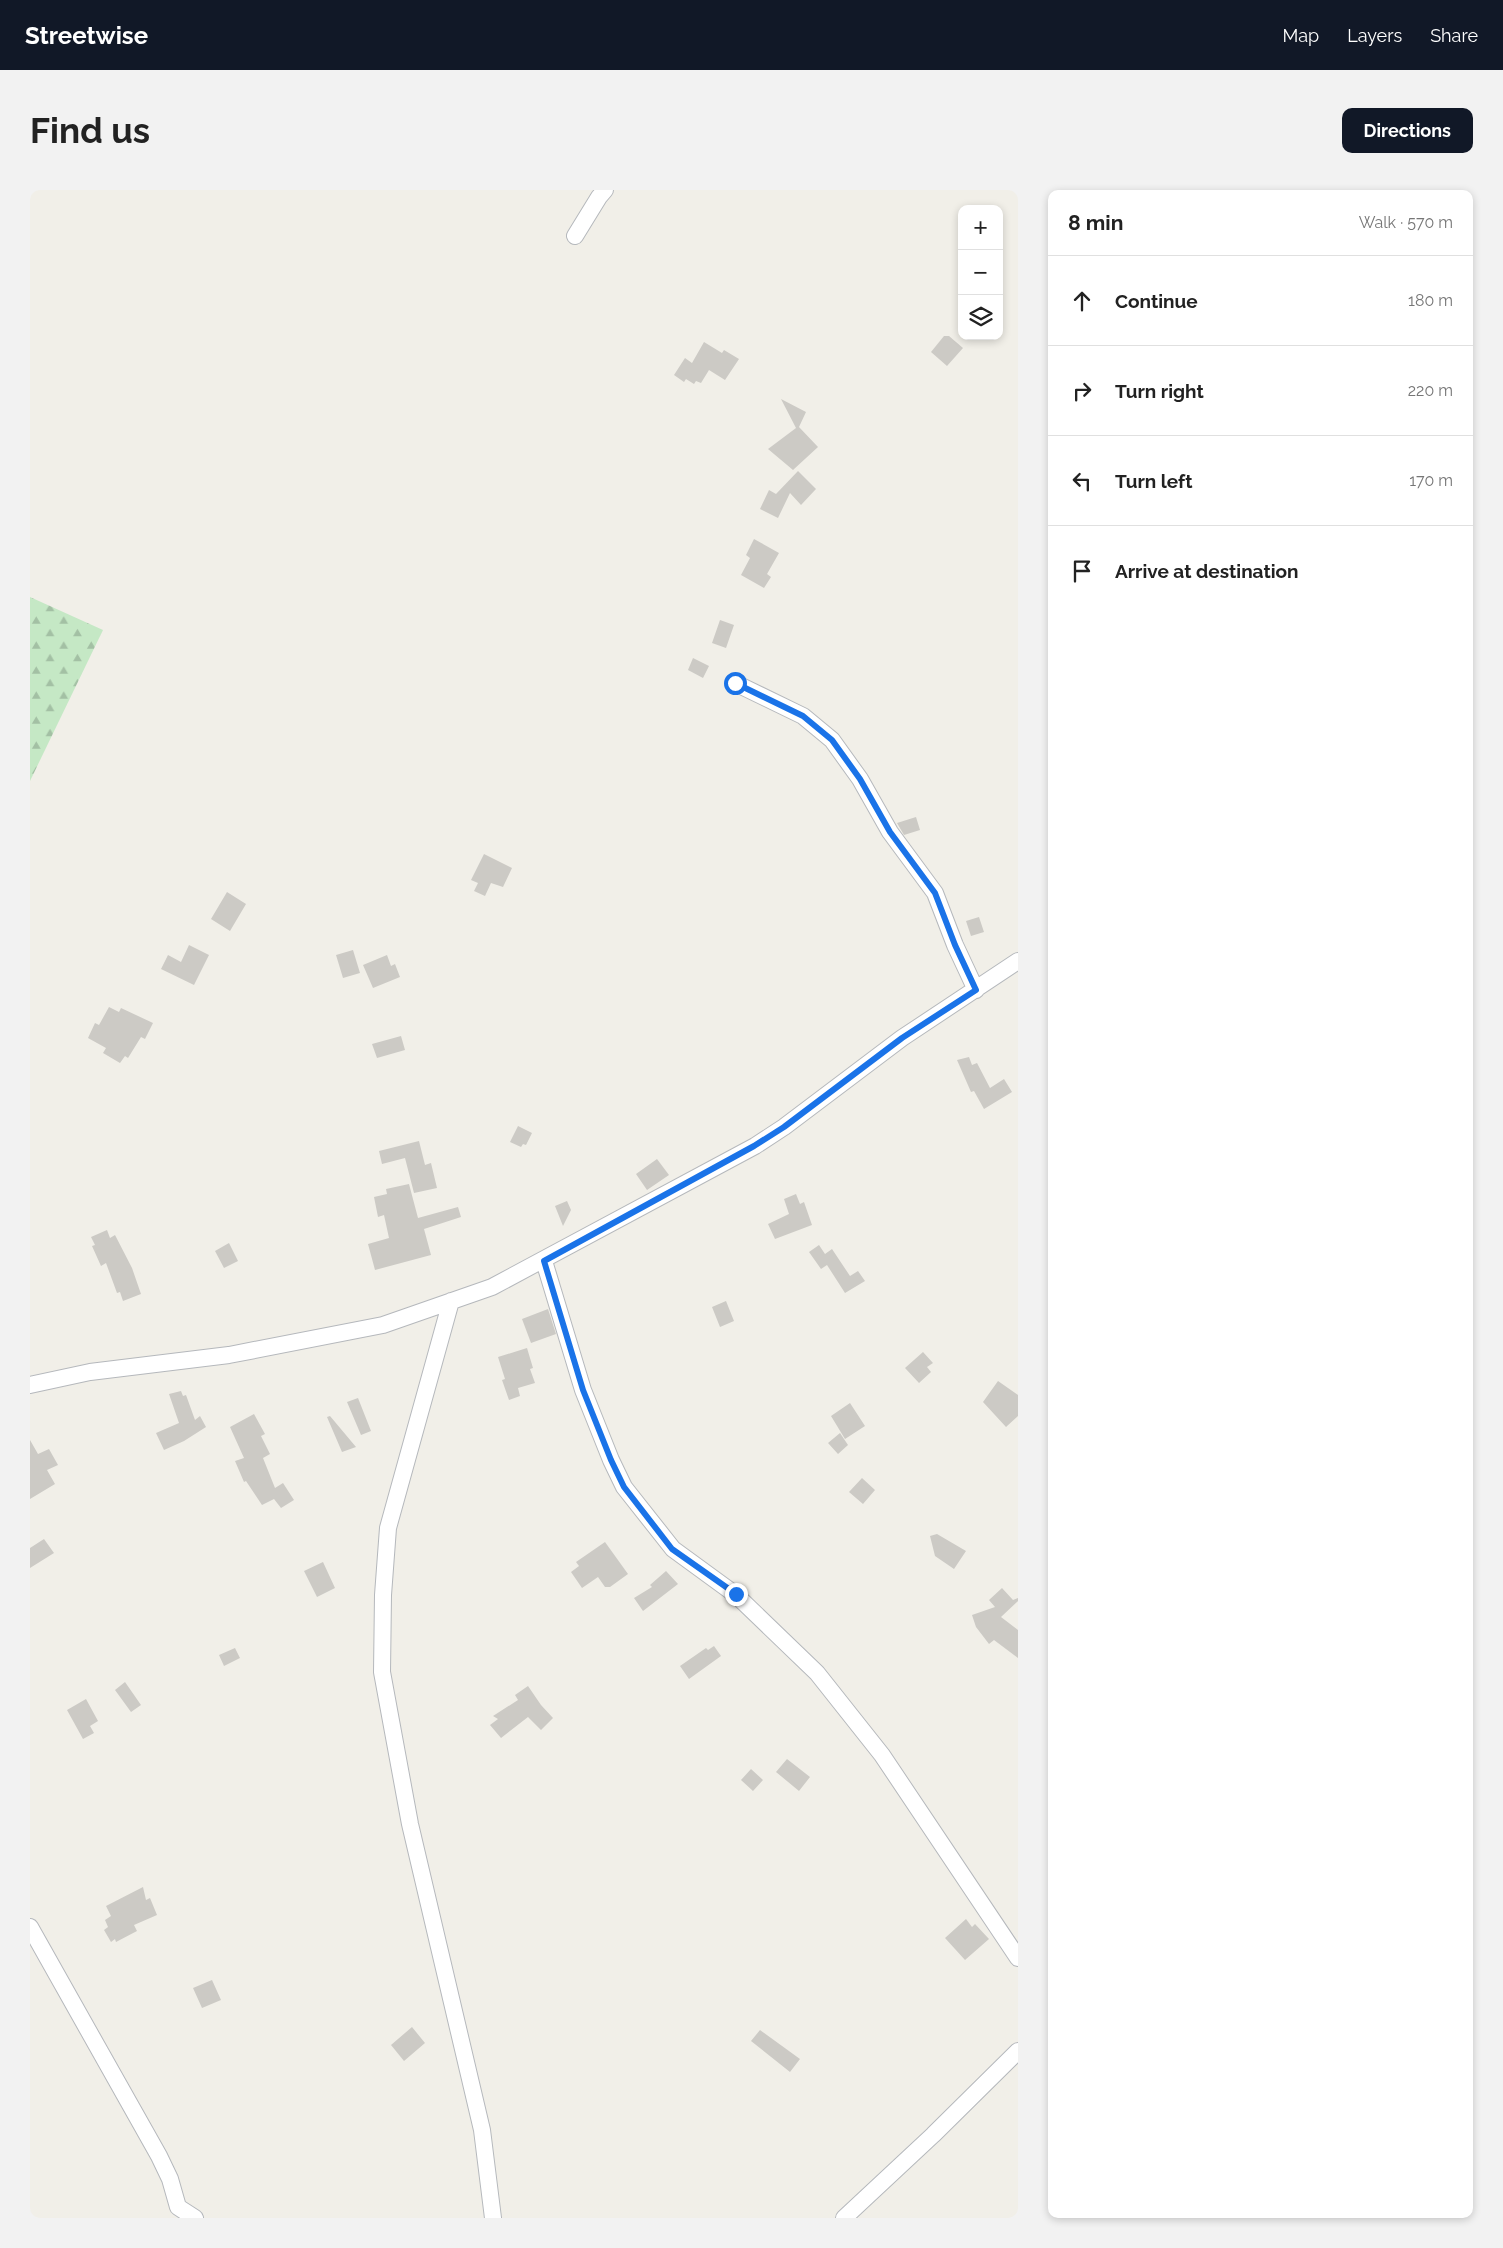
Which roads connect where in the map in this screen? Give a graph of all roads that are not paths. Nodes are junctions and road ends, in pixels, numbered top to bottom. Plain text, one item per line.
1 (605, 190) edge
2 (575, 236) dead end
3 (735, 683) dead end
4 (1018, 961) edge
5 (976, 990) junction
6 (544, 1261) junction
7 (451, 1301) junction
8 (30, 1385) edge
9 (30, 1927) edge
10 (1018, 1958) edge
11 (1018, 2051) edge
12 (177, 2212) edge
13 (195, 2218) edge
14 (493, 2218) edge
15 (844, 2218) edge

1 - 2 street
3 - 5 street
4 - 5 street
5 - 6 street
6 - 7 street
6 - 10 street
7 - 8 street
7 - 14 street
9 - 12 street
11 - 15 street
12 - 13 street

